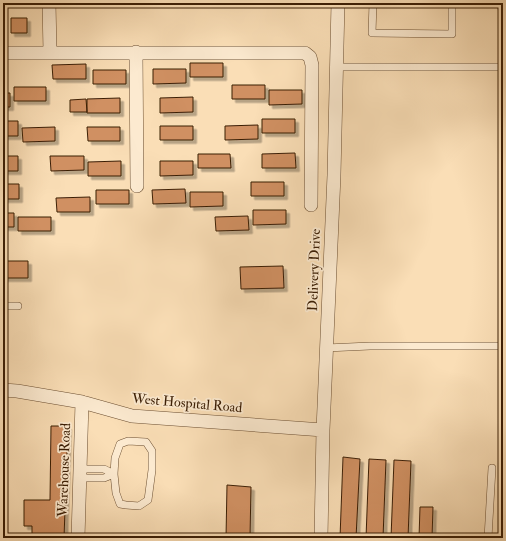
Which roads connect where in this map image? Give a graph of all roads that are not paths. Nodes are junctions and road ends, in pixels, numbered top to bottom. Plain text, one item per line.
1 (49, 3) edge
2 (338, 3) edge
3 (373, 3) edge
4 (452, 3) edge
5 (50, 52) junction
6 (136, 52) junction
7 (3, 53) edge
8 (337, 67) junction
9 (503, 67) edge
10 (137, 186) dead end
11 (311, 205) dead end
12 (3, 306) edge
13 (18, 306) dead end
14 (503, 346) edge
15 (326, 348) junction
16 (3, 390) edge
17 (82, 402) junction
18 (323, 430) junction
19 (492, 468) dead end
20 (80, 473) junction
21 (114, 474) junction
22 (78, 538) edge
23 (321, 538) edge
24 (488, 538) edge

1 - 5 street
2 - 8 street, Delivery Drive
3 - 4 lane
5 - 6 street
5 - 7 street
6 - 10 street
6 - 11 street
8 - 9 lane
8 - 15 street, Delivery Drive
12 - 13 lane
14 - 15 lane
15 - 18 street, Delivery Drive
16 - 17 street, West Hospital Road
17 - 18 street, West Hospital Road
17 - 20 street, Warehouse Road
18 - 23 street, Delivery Drive
19 - 24 lane
20 - 21 lane
20 - 22 street, Warehouse Road
21 - 21 lane

